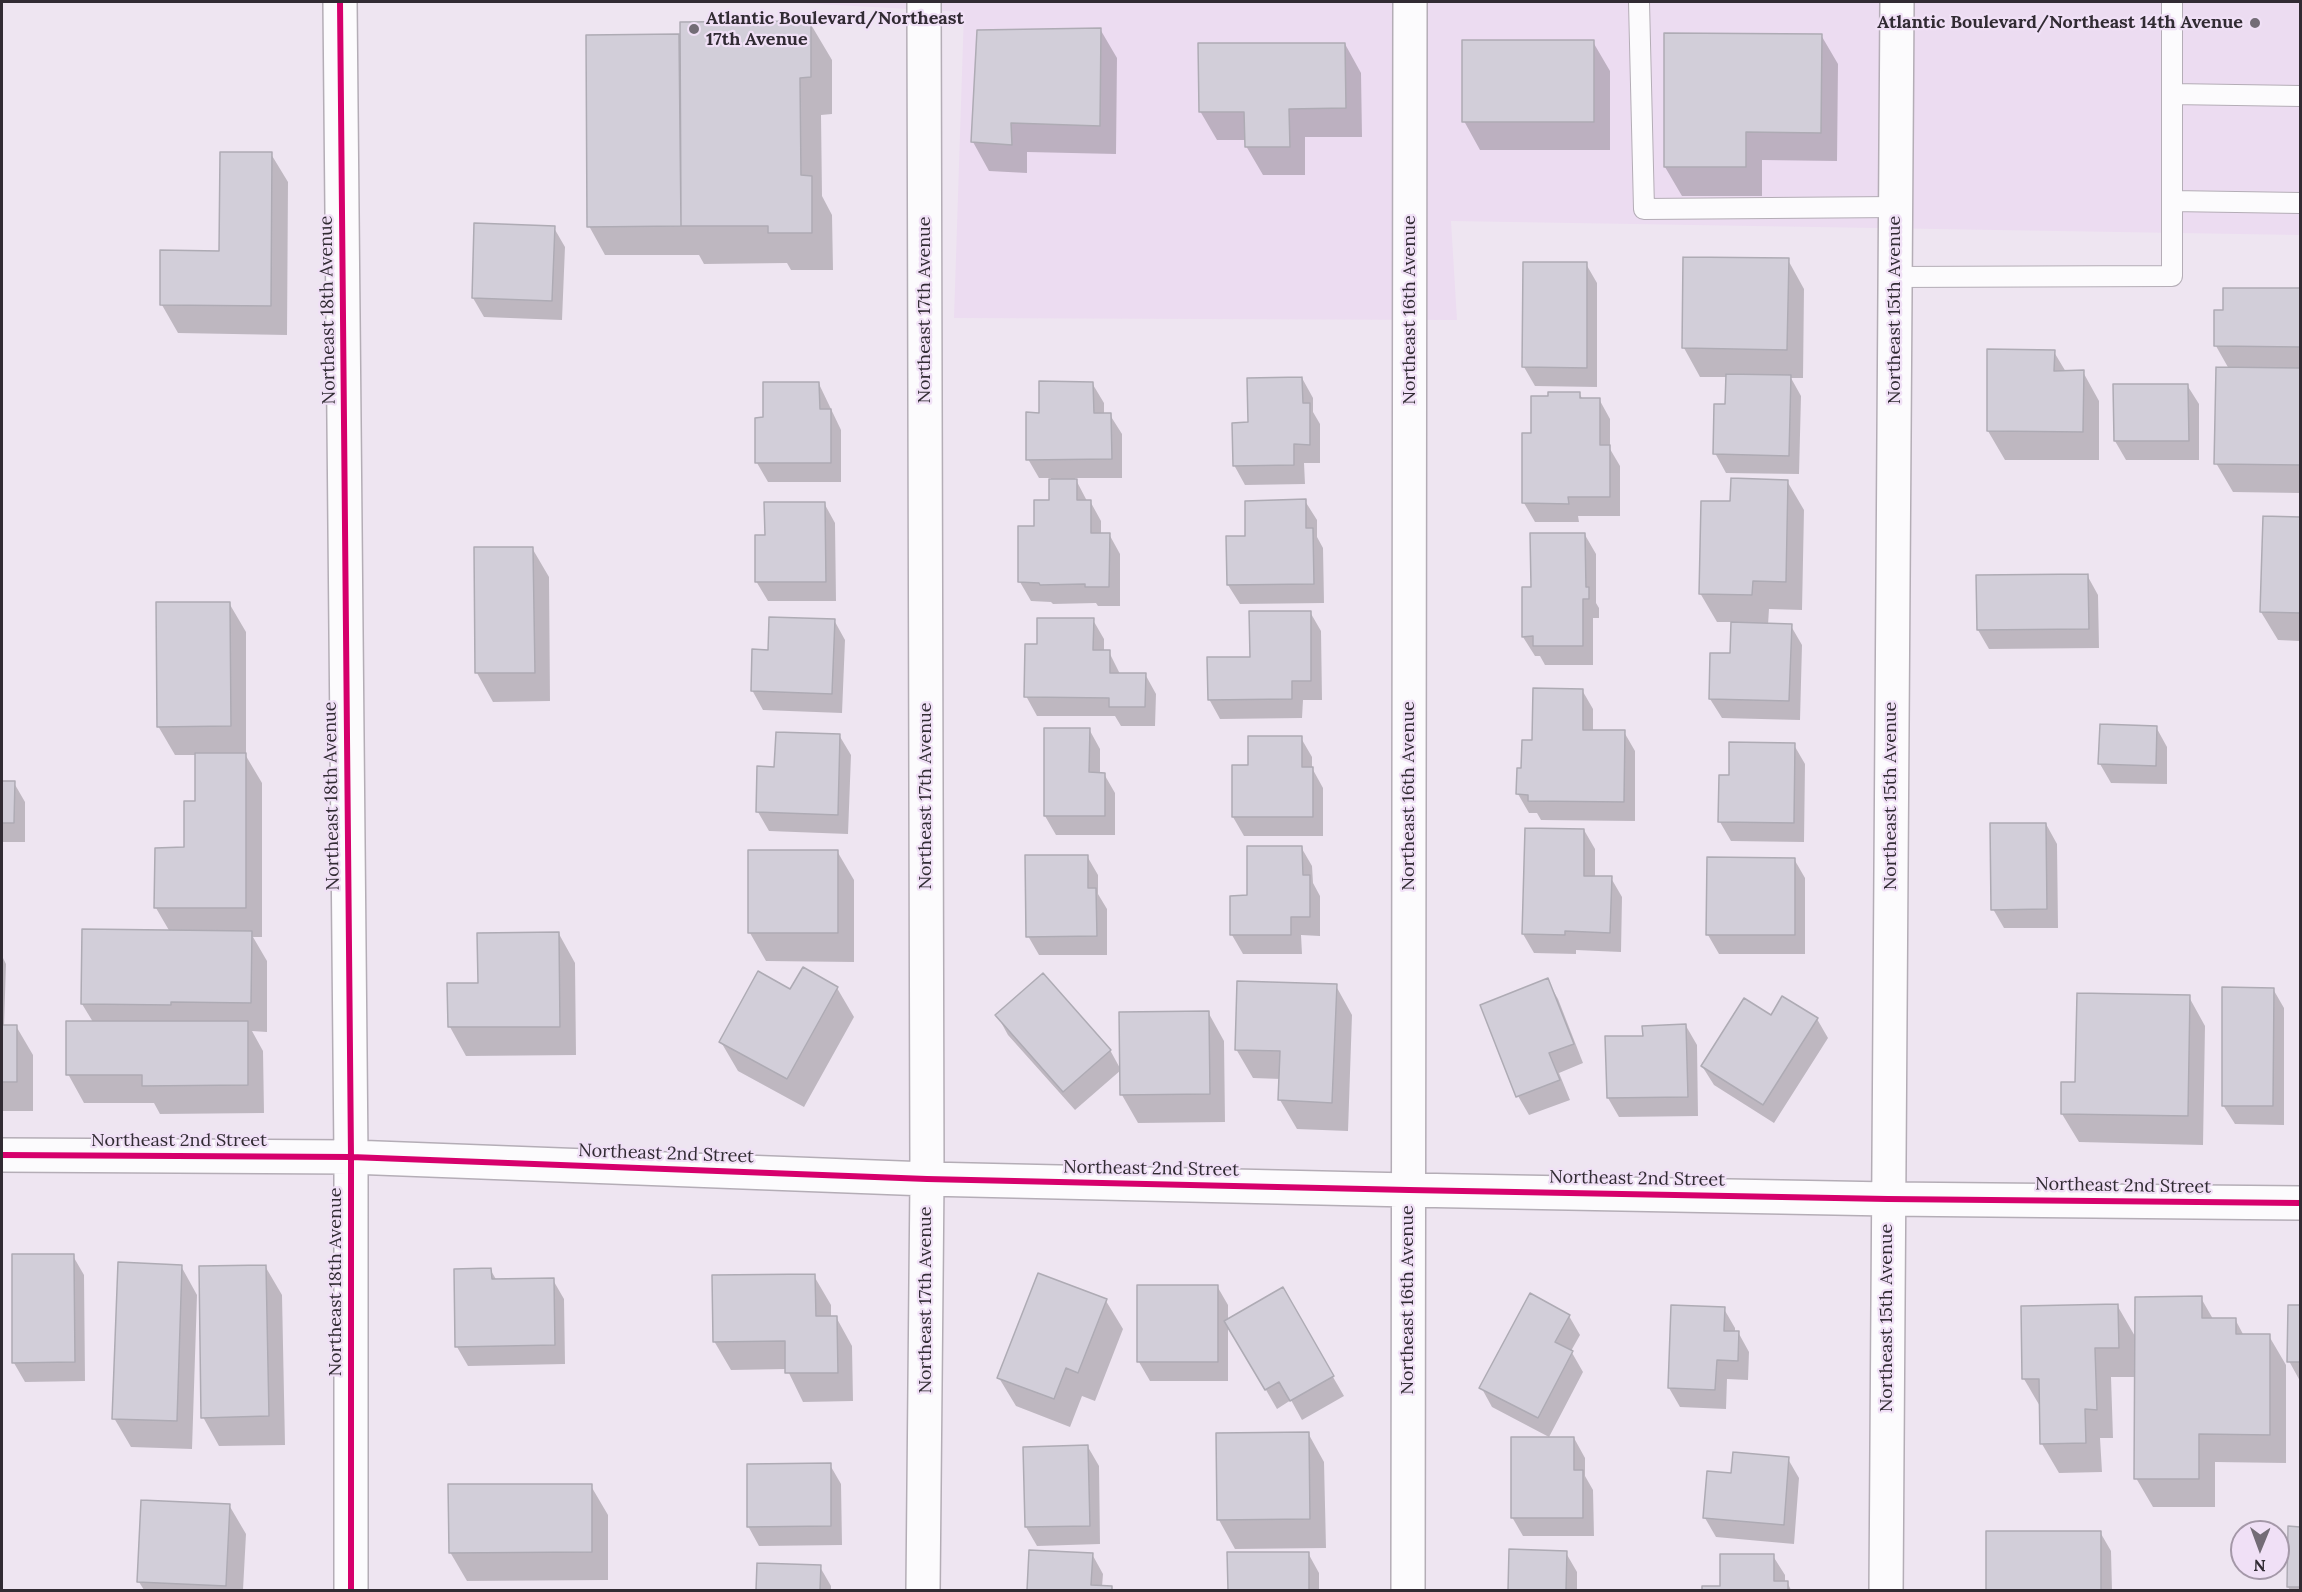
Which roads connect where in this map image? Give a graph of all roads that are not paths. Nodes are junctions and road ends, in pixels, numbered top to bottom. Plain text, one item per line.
1 (340, 2) edge
2 (924, 2) edge
3 (1410, 2) edge
4 (1639, 2) edge
5 (1897, 2) edge
6 (2172, 2) edge
7 (2172, 94) junction
8 (2301, 96) edge
9 (2172, 201) junction
10 (2301, 203) edge
11 (1895, 207) junction
12 (1895, 277) junction
13 (2, 1155) edge
14 (351, 1157) junction
15 (927, 1179) junction
16 (1409, 1190) junction
17 (1888, 1199) junction
18 (2301, 1203) edge
19 (351, 1590) edge
20 (923, 1590) edge
21 (1408, 1590) edge
22 (1886, 1590) edge

1 - 14 street, Northeast 18th Avenue
2 - 15 street, Northeast 17th Avenue
3 - 16 street, Northeast 16th Avenue
4 - 11 lane
5 - 11 street, Northeast 15th Avenue
6 - 7 lane
7 - 8 lane
7 - 9 lane
9 - 10 lane
9 - 12 lane
11 - 12 street, Northeast 15th Avenue
12 - 17 street, Northeast 15th Avenue
13 - 14 street, Northeast 2nd Street
14 - 15 street, Northeast 2nd Street
14 - 19 street, Northeast 18th Avenue
15 - 16 street, Northeast 2nd Street
15 - 20 street, Northeast 17th Avenue
16 - 17 street, Northeast 2nd Street
16 - 21 street, Northeast 16th Avenue
17 - 18 street, Northeast 2nd Street
17 - 22 street, Northeast 15th Avenue

